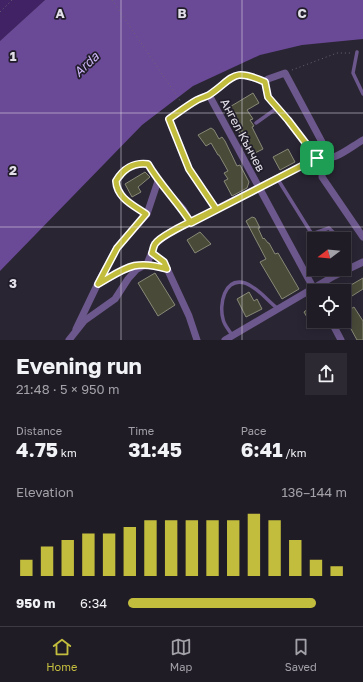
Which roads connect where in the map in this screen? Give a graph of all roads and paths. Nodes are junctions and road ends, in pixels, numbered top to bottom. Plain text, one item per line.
1 (12, 0) edge
2 (112, 0) edge
3 (0, 12) edge
4 (357, 52) joint
5 (285, 73) junction
6 (265, 82) junction
7 (363, 94) edge
8 (209, 95) junction
9 (178, 98) dead end
10 (277, 108) junction
11 (256, 122) dead end
12 (363, 140) edge
13 (324, 158) junction
14 (276, 178) junction
15 (158, 181) junction
16 (259, 188) junction
17 (216, 209) junction
18 (146, 214) junction
19 (191, 223) junction
20 (311, 232) edge
21 (318, 232) edge
22 (333, 232) edge
23 (363, 237) edge
24 (152, 253) junction
25 (147, 264) junction
26 (362, 264) edge
27 (351, 267) edge
28 (167, 269) junction
29 (330, 276) edge
30 (98, 284) junction
31 (311, 284) edge
32 (321, 284) edge
33 (307, 293) edge
34 (277, 308) junction
35 (335, 328) edge
36 (76, 329) junction
37 (232, 335) junction
38 (68, 340) edge
39 (197, 340) edge
40 (225, 340) edge
41 (341, 340) edge

1 - 3 path
2 - 9 path
4 - 5 path
4 - 7 lane
5 - 6 street
5 - 13 street
6 - 8 street
6 - 10 street
8 - 16 street, Ангел Кънчев
8 - 17 street
10 - 11 lane
10 - 13 street
12 - 13 street
13 - 14 street
13 - 23 street
14 - 16 street
14 - 20 lane
15 - 18 street
15 - 18 lane
15 - 19 street
16 - 17 street
16 - 31 street, Ангел Кънчев
17 - 19 street
18 - 30 street
19 - 24 street
21 - 22 lane
24 - 25 street
24 - 28 street
25 - 28 street
25 - 30 street
25 - 36 street
26 - 27 street
28 - 39 street
29 - 32 street
30 - 36 street
33 - 34 street
34 - 37 street
34 - 37 lane
35 - 41 street
36 - 38 street
37 - 40 street

